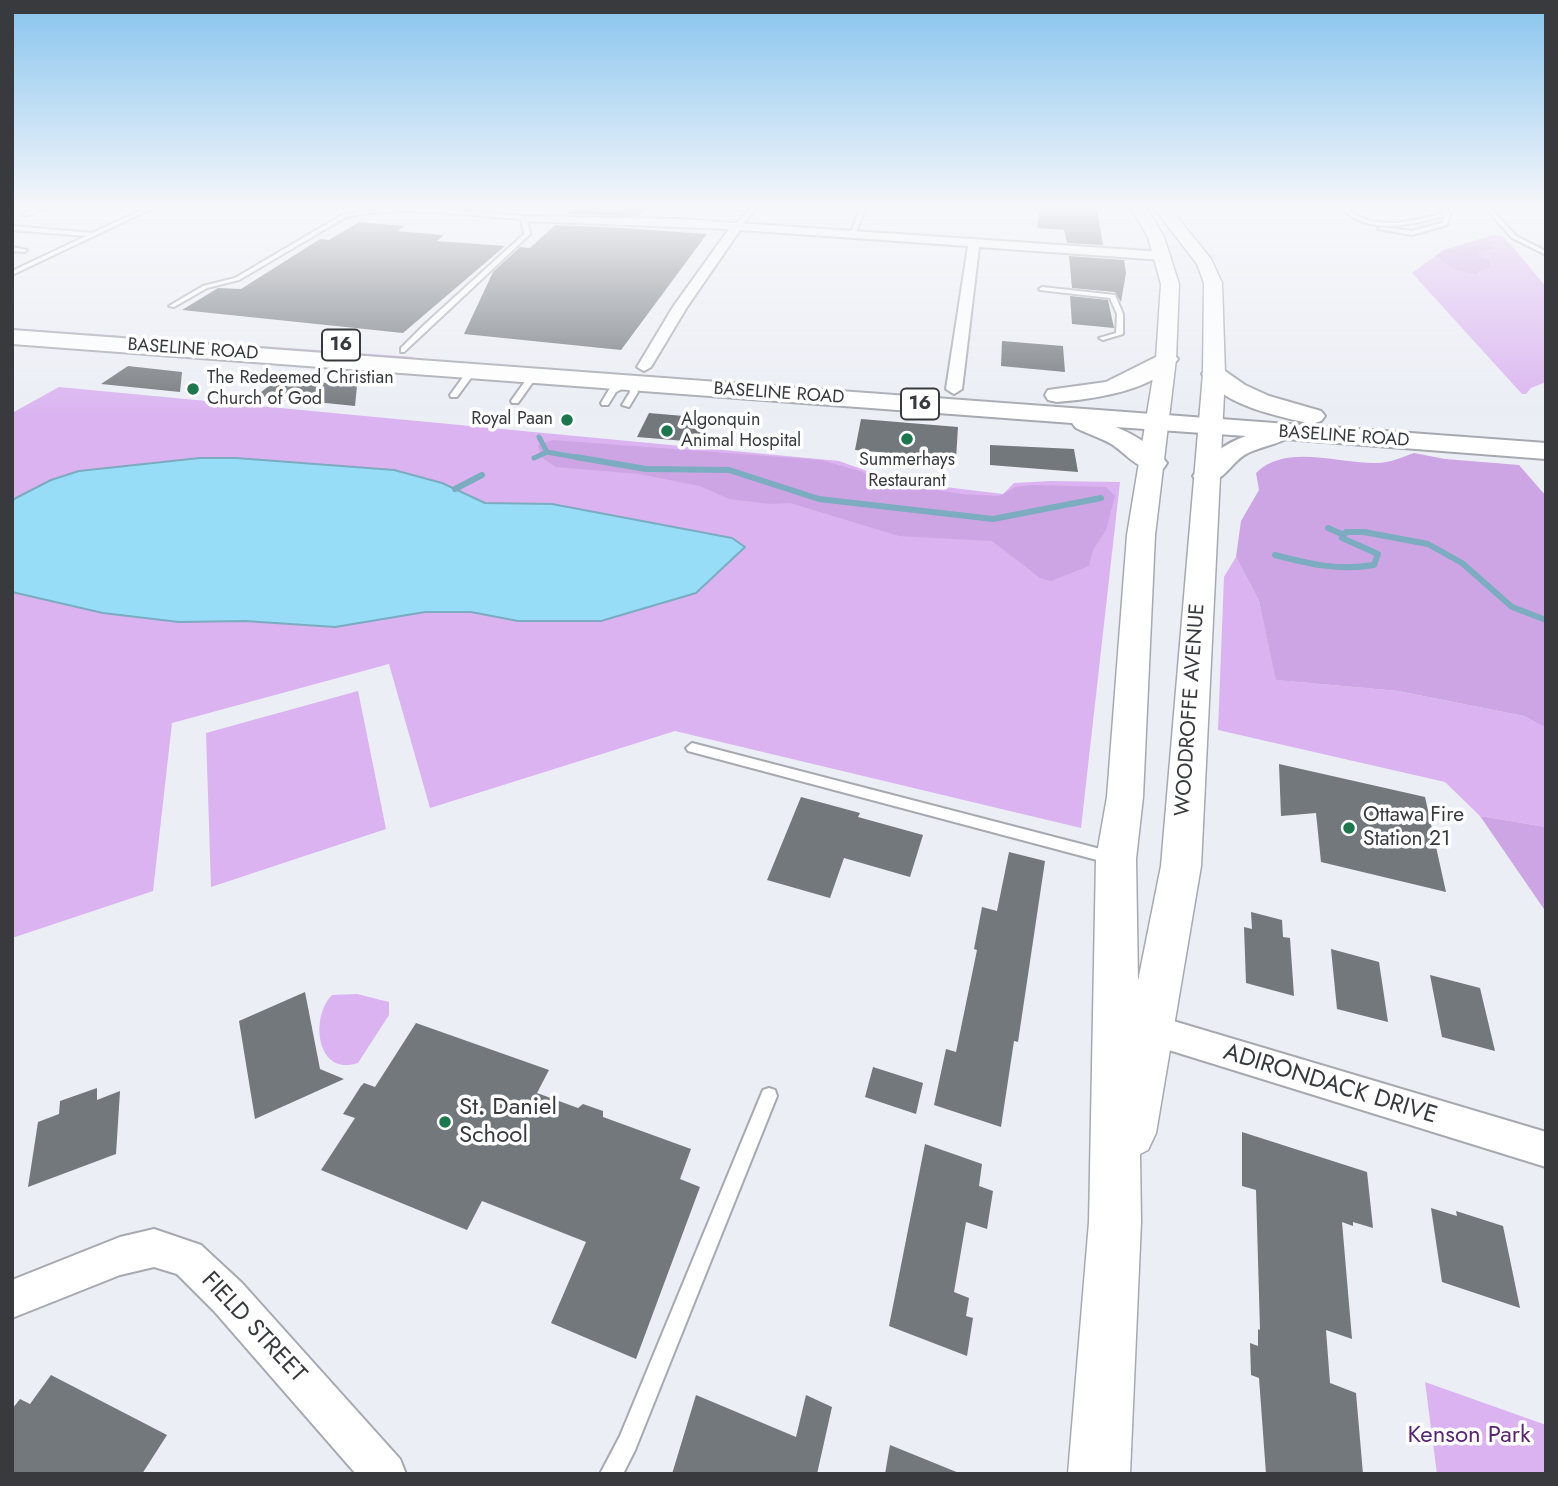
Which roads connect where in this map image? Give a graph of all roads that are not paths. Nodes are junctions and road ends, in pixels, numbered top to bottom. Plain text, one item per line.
1 (240, 277) edge
2 (479, 277) edge
3 (701, 277) edge
4 (969, 277) edge
5 (1168, 277) edge
6 (1211, 277) edge
7 (1042, 289) dead end
8 (172, 306) dead end
9 (12, 321) edge
10 (12, 337) edge
11 (1103, 338) dead end
12 (404, 350) junction
13 (1166, 359) junction
14 (472, 370) junction
15 (1214, 374) junction
16 (534, 375) junction
17 (634, 385) junction
18 (954, 389) junction
19 (454, 395) dead end
20 (515, 401) dead end
21 (605, 403) dead end
22 (1052, 404) junction
23 (1158, 413) junction
24 (1312, 416) junction
25 (1211, 418) junction
26 (1546, 432) edge
27 (1287, 433) junction
28 (1453, 435) junction
29 (1546, 451) edge
30 (1153, 463) junction
31 (1207, 476) junction
32 (692, 748) dead end
33 (1116, 859) junction
34 (1133, 1024) junction
35 (769, 1096) dead end
36 (1546, 1150) edge
37 (12, 1299) edge
38 (381, 1472) edge
39 (611, 1474) edge
40 (1099, 1474) edge

1 - 8 lane
2 - 12 lane
3 - 17 street
4 - 18 street
5 - 13 main road, WOODROFFE AVENUE
6 - 15 main road, WOODROFFE AVENUE
7 - 11 lane
9 - 12 main road, BASELINE ROAD / 16
10 - 14 main road, BASELINE ROAD / 16
12 - 17 main road, BASELINE ROAD / 16
13 - 22 main road
13 - 23 main road, WOODROFFE AVENUE
14 - 16 main road, BASELINE ROAD / 16
14 - 19 lane
15 - 24 main road
15 - 25 main road, WOODROFFE AVENUE
16 - 17 main road, BASELINE ROAD / 16
16 - 20 lane
17 - 18 main road, BASELINE ROAD / 16
17 - 21 lane
17 - 22 main road, BASELINE ROAD / 16
18 - 22 main road, BASELINE ROAD / 16
22 - 23 main road, BASELINE ROAD / 16
22 - 30 main road
23 - 25 main road, BASELINE ROAD / 16
23 - 30 main road, WOODROFFE AVENUE
24 - 25 main road, BASELINE ROAD / 16
24 - 28 main road, BASELINE ROAD / 16
25 - 27 main road, BASELINE ROAD / 16
25 - 31 main road, WOODROFFE AVENUE
26 - 28 main road, BASELINE ROAD / 16
27 - 28 main road, BASELINE ROAD / 16
27 - 31 main road
28 - 29 main road, BASELINE ROAD / 16
30 - 33 main road, WOODROFFE AVENUE
31 - 34 main road, WOODROFFE AVENUE
32 - 33 lane
33 - 34 main road, WOODROFFE AVENUE
34 - 36 street, ADIRONDACK DRIVE
34 - 40 main road, WOODROFFE AVENUE
35 - 39 lane
37 - 38 street, FIELD STREET

